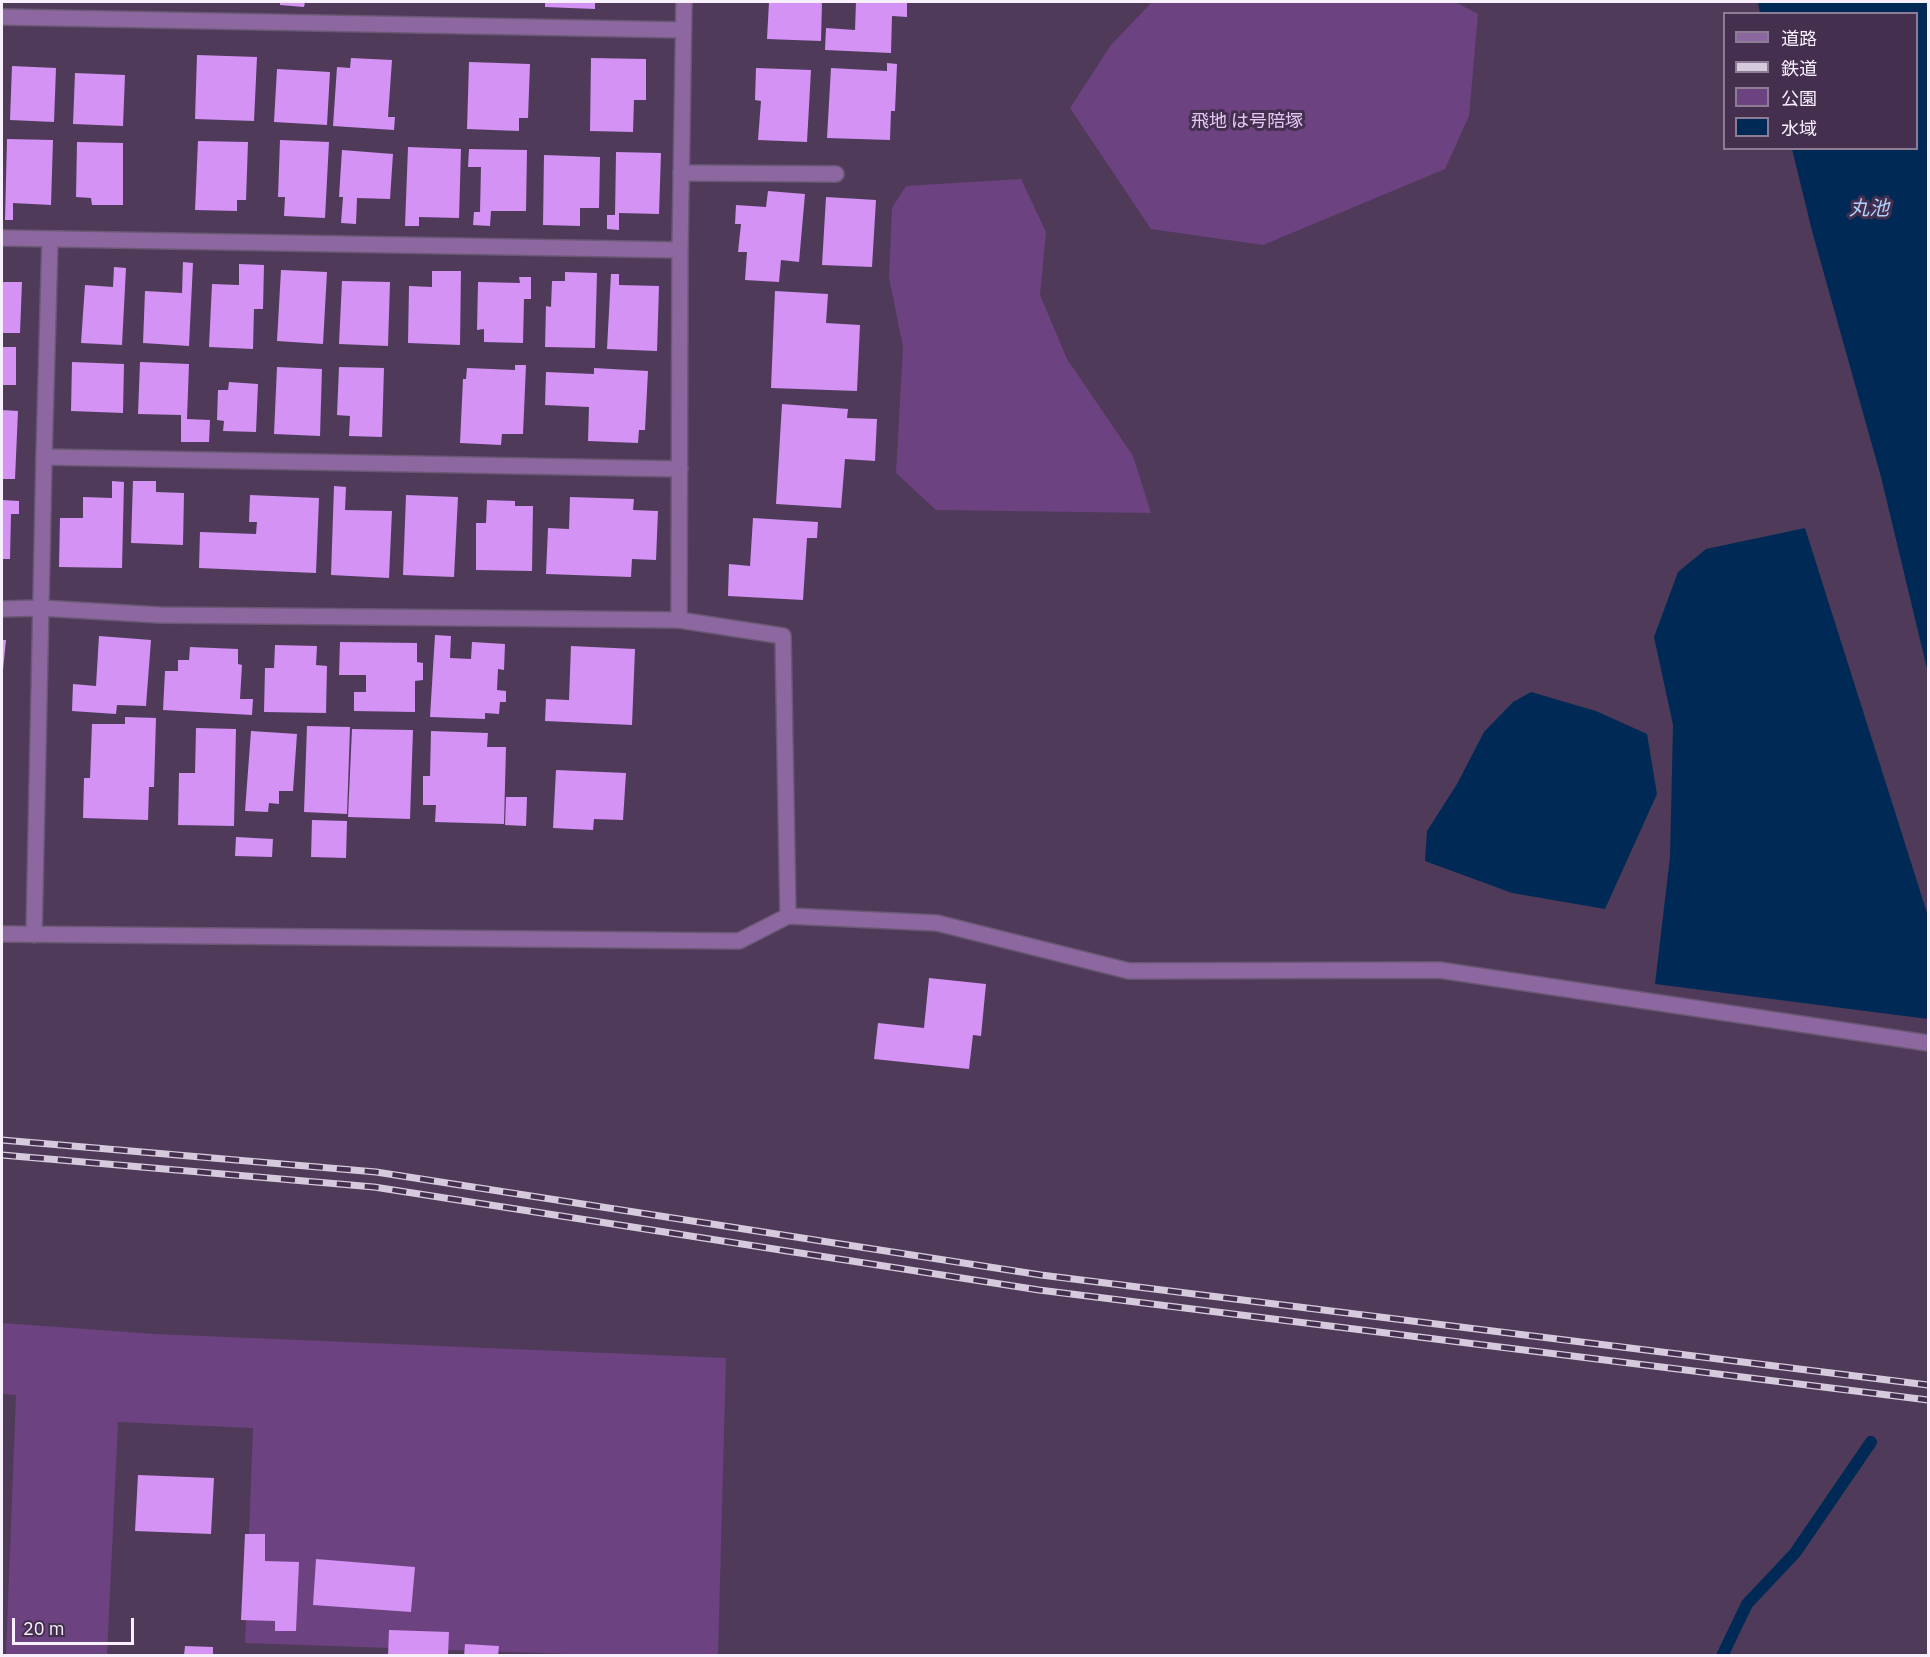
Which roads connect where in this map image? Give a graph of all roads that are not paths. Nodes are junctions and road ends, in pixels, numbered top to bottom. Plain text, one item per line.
1 (684, 2) edge
2 (2, 17) edge
3 (683, 30) junction
4 (681, 173) junction
5 (836, 174) dead end
6 (2, 238) edge
7 (50, 239) junction
8 (680, 250) junction
9 (44, 457) junction
10 (680, 470) junction
11 (40, 608) junction
12 (2, 609) edge
13 (679, 620) junction
14 (788, 916) junction
15 (2, 934) edge
16 (34, 935) junction
17 (1929, 1043) edge

1 - 3 street
2 - 3 street
3 - 4 street
4 - 5 street
4 - 8 street
6 - 7 street
7 - 8 street
7 - 9 street
8 - 10 street
9 - 10 street
9 - 11 street
10 - 13 street
11 - 12 street
11 - 13 street
11 - 16 street
13 - 14 street
14 - 16 street
14 - 17 street
15 - 16 street

